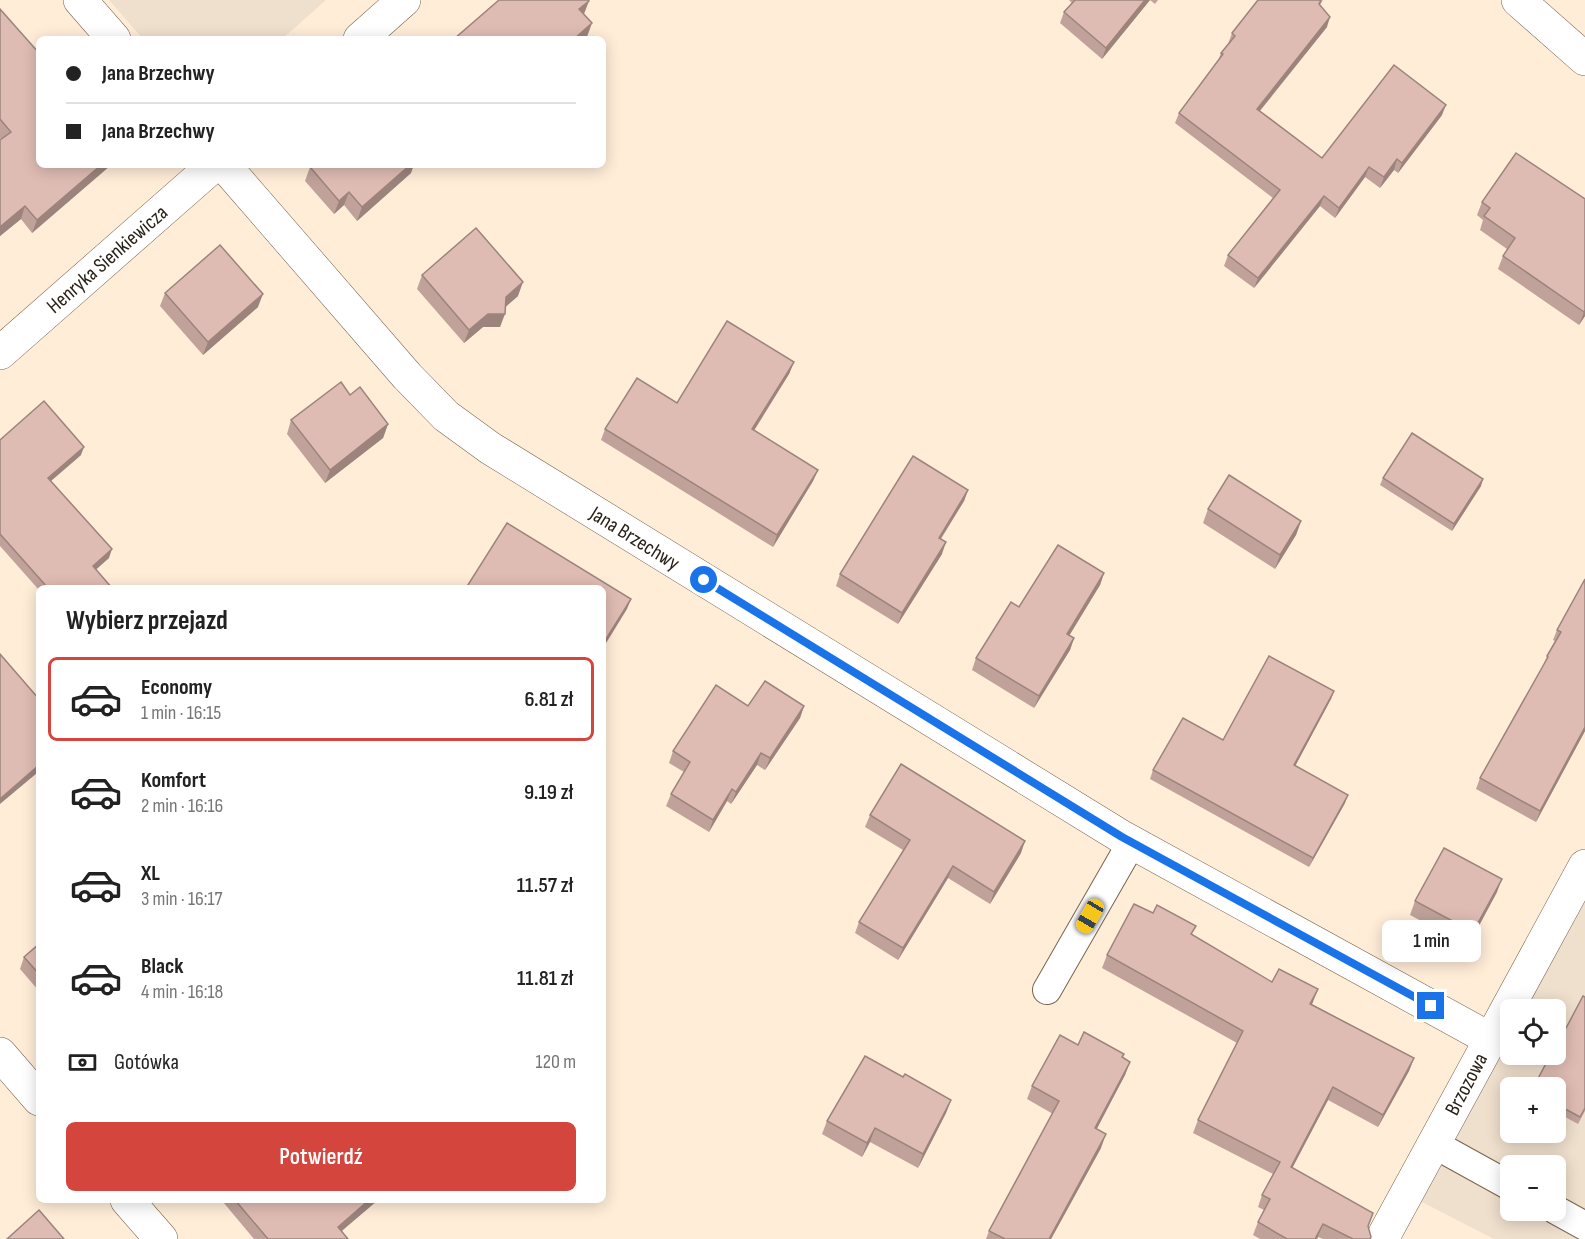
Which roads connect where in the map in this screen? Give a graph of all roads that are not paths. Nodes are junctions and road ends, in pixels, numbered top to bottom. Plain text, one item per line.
1 (81, 0) edge
2 (404, 0) edge
3 (1518, 0) edge
4 (111, 36) edge
5 (363, 36) edge
6 (1585, 59) edge
7 (211, 168) edge
8 (227, 168) edge
9 (0, 353) edge
10 (1132, 842) junction
11 (1585, 866) edge
12 (1047, 990) dead end
13 (1490, 1039) junction
14 (0, 1054) edge
15 (36, 1096) edge
16 (1434, 1144) junction
17 (1500, 1180) edge
18 (130, 1203) edge
19 (1566, 1216) edge
20 (1585, 1226) edge
21 (161, 1239) edge
22 (1382, 1239) edge

1 - 4 street
2 - 5 street
3 - 6 street
7 - 9 street, Henryka Sienkiewicza
8 - 10 street, Jana Brzechwy
10 - 12 lane
10 - 13 street, Jana Brzechwy
11 - 13 street, Brzozowa
13 - 16 street, Brzozowa
14 - 15 street
16 - 17 lane
16 - 22 street, Brzozowa
18 - 21 street
19 - 20 lane

